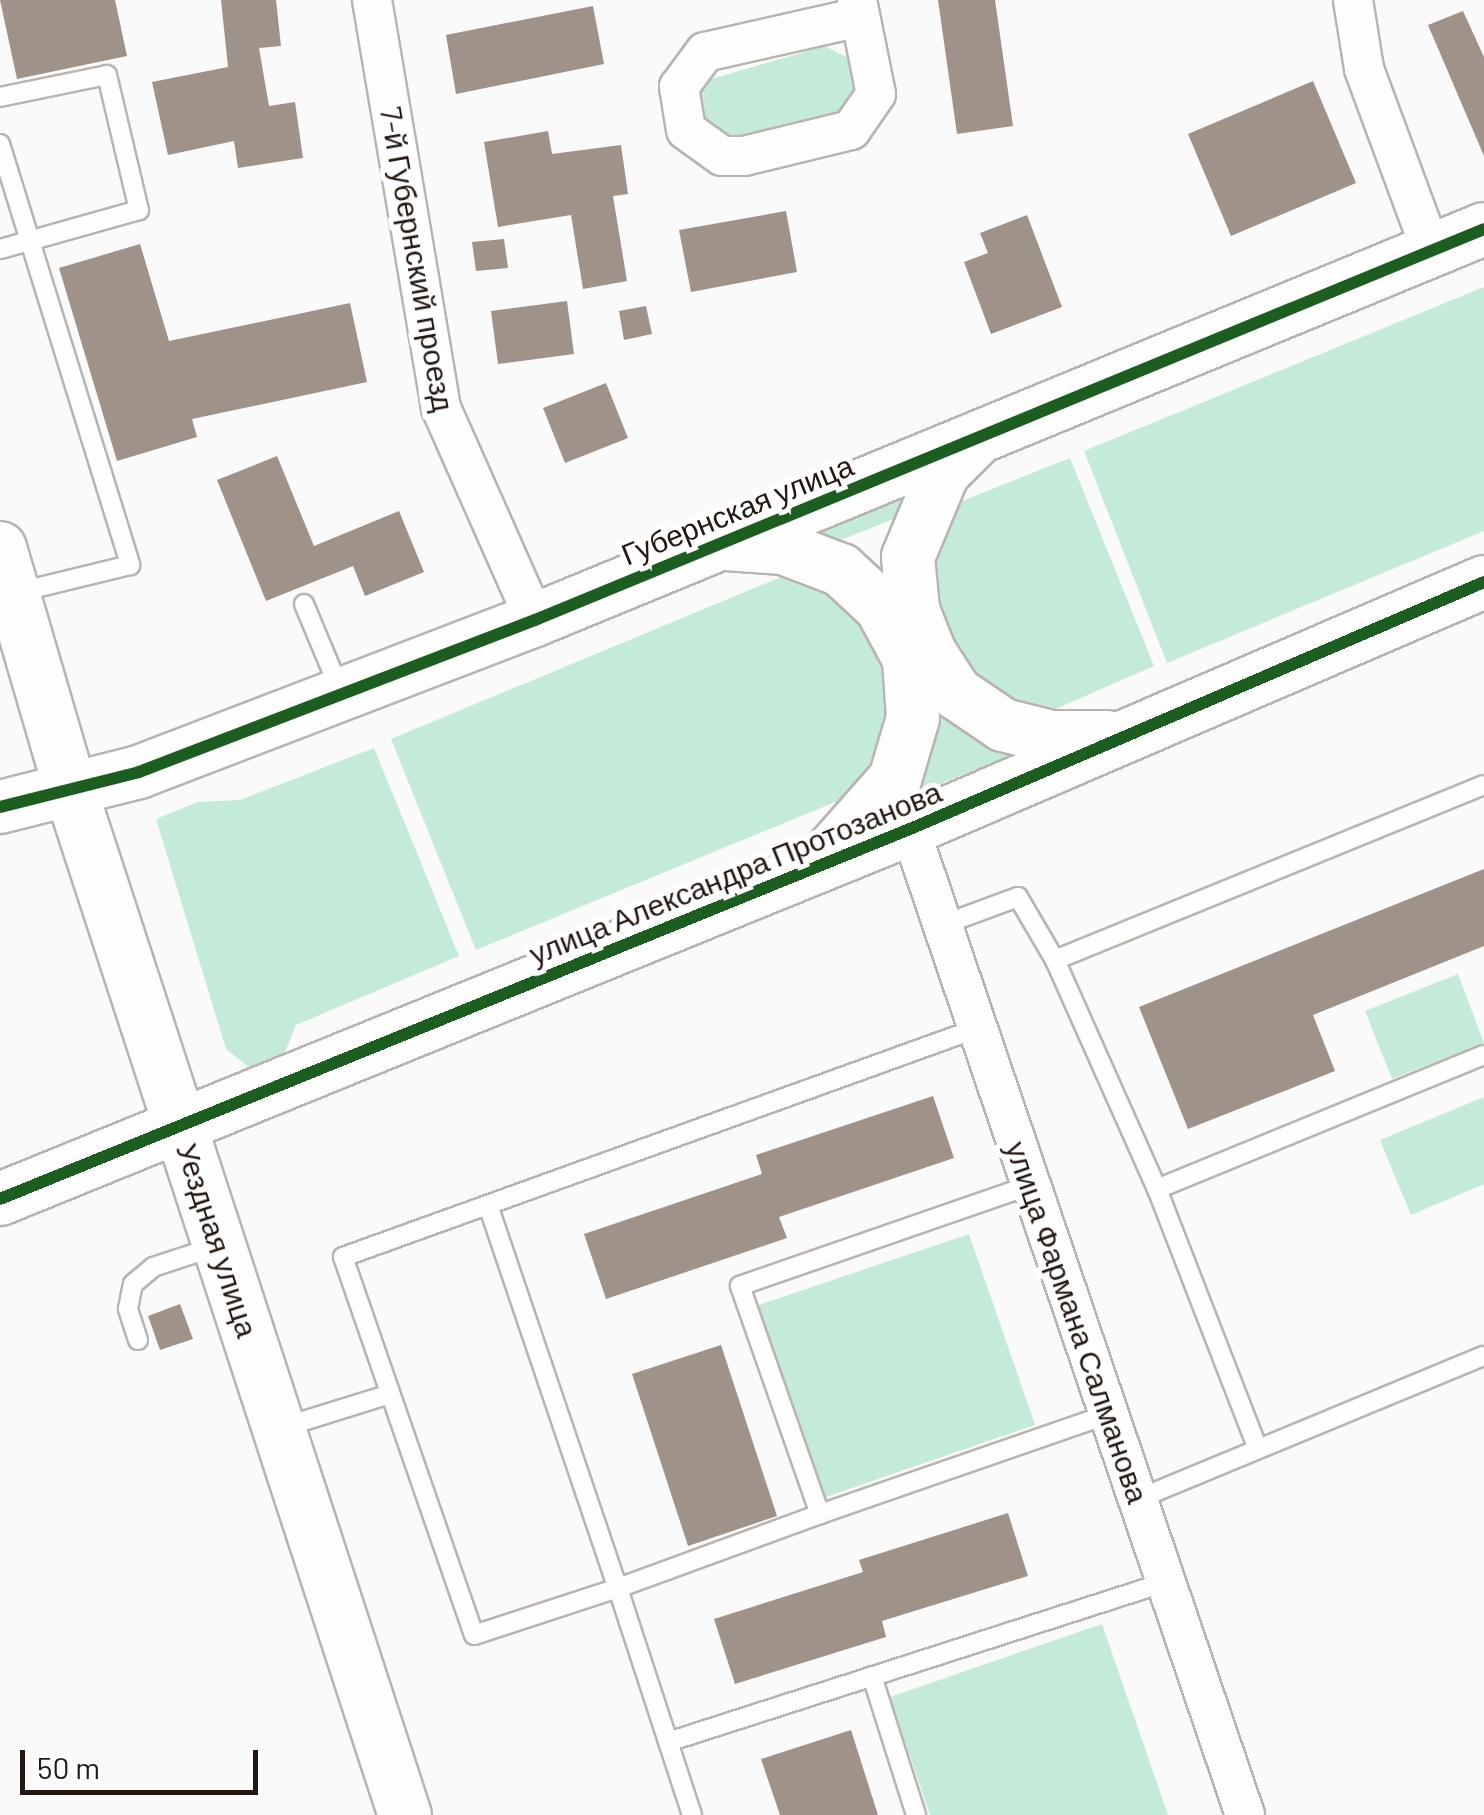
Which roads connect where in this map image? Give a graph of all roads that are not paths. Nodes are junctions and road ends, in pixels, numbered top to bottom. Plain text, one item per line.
1 (372, 0) edge
2 (1352, 0) edge
3 (859, 9) edge
4 (0, 97) edge
5 (0, 144) edge
6 (1484, 228) edge
7 (29, 241) junction
8 (0, 248) edge
9 (1431, 250) junction
10 (984, 432) junction
11 (716, 544) junction
12 (7, 571) edge
13 (1484, 582) edge
14 (304, 604) dead end
15 (535, 620) junction
16 (342, 695) junction
17 (1122, 737) junction
18 (1484, 784) edge
19 (71, 791) junction
20 (0, 807) edge
21 (910, 829) junction
22 (816, 866) junction
23 (942, 924) junction
24 (1055, 960) junction
25 (978, 1028) junction
26 (1484, 1055) edge
27 (180, 1125) junction
28 (1031, 1185) junction
29 (1157, 1189) junction
30 (0, 1199) edge
31 (488, 1205) junction
32 (219, 1245) junction
33 (138, 1340) dead end
34 (1484, 1356) edge
35 (390, 1394) junction
36 (1108, 1414) junction
37 (279, 1429) junction
38 (1256, 1444) junction
39 (1138, 1499) junction
40 (820, 1514) junction
41 (1166, 1582) junction
42 (618, 1588) junction
43 (872, 1676) junction
44 (668, 1742) junction
45 (405, 1815) edge
46 (692, 1815) edge
47 (916, 1815) edge
48 (1245, 1815) edge

1 - 15 street, 7-й Губернский проезд
2 - 9 street
3 - 3 street
4 - 7 lane
5 - 7 lane
6 - 9 street, Губернская улица
7 - 8 lane
7 - 12 lane
9 - 10 street, Губернская улица
10 - 11 street, Губернская улица
10 - 17 street
11 - 15 street, Губернская улица
11 - 22 street
12 - 19 street, Уездная улица
13 - 17 street, улица Александра Протозанова
14 - 16 lane
15 - 16 street, Губернская улица
16 - 19 street, Губернская улица
17 - 21 street, улица Александра Протозанова
18 - 24 lane
19 - 20 street, Губернская улица
19 - 27 street, Уездная улица
21 - 22 street, улица Александра Протозанова
21 - 23 street, улица Фармана Салманова
22 - 27 street, улица Александра Протозанова
23 - 24 lane
23 - 25 street, улица Фармана Салманова
24 - 29 lane
25 - 28 street, улица Фармана Салманова
25 - 31 lane
26 - 29 lane
27 - 30 street, улица Александра Протозанова
27 - 32 street, Уездная улица
28 - 36 street, улица Фармана Салманова
28 - 40 lane
29 - 38 lane
31 - 35 lane
31 - 42 lane
32 - 33 lane
32 - 37 street, Уездная улица
34 - 38 lane
35 - 37 lane
35 - 42 lane
36 - 39 street, улица Фармана Салманова
36 - 40 lane
37 - 45 street, Уездная улица
38 - 39 lane
39 - 41 street, улица Фармана Салманова
40 - 42 lane
41 - 43 lane
41 - 48 street, улица Фармана Салманова
42 - 44 lane
43 - 44 lane
43 - 47 lane
44 - 46 lane

